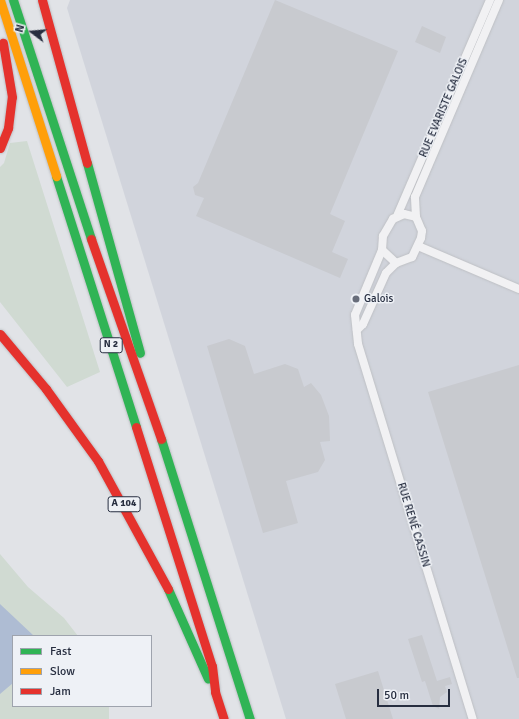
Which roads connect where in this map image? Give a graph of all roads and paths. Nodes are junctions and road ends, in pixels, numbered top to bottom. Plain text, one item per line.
1 (0, 0) edge
2 (13, 0) edge
3 (42, 0) edge
4 (490, 0) edge
5 (499, 0) edge
6 (0, 30) edge
7 (0, 148) edge
8 (397, 216) junction
9 (416, 217) junction
10 (418, 246) junction
11 (382, 250) junction
12 (396, 263) junction
13 (519, 288) edge
14 (357, 330) junction
15 (0, 334) edge
16 (144, 386) junction
17 (215, 692) junction
18 (224, 719) edge
19 (250, 719) edge
20 (473, 719) edge

1 - 17 highway, N 2
2 - 16 highway, N 2
3 - 16 highway
4 - 8 street, RUE EVARISTE GALOIS
5 - 9 street, RUE EVARISTE GALOIS
6 - 7 highway
8 - 9 street
8 - 11 street, RUE EVARISTE GALOIS
9 - 10 street, RUE EVARISTE GALOIS
10 - 12 street
10 - 13 street
11 - 12 street
11 - 14 street, RUE EVARISTE GALOIS
12 - 14 street
14 - 20 street, RUE RENÉ CASSIN
15 - 17 highway, A 104
16 - 19 highway
17 - 18 highway, A 104

